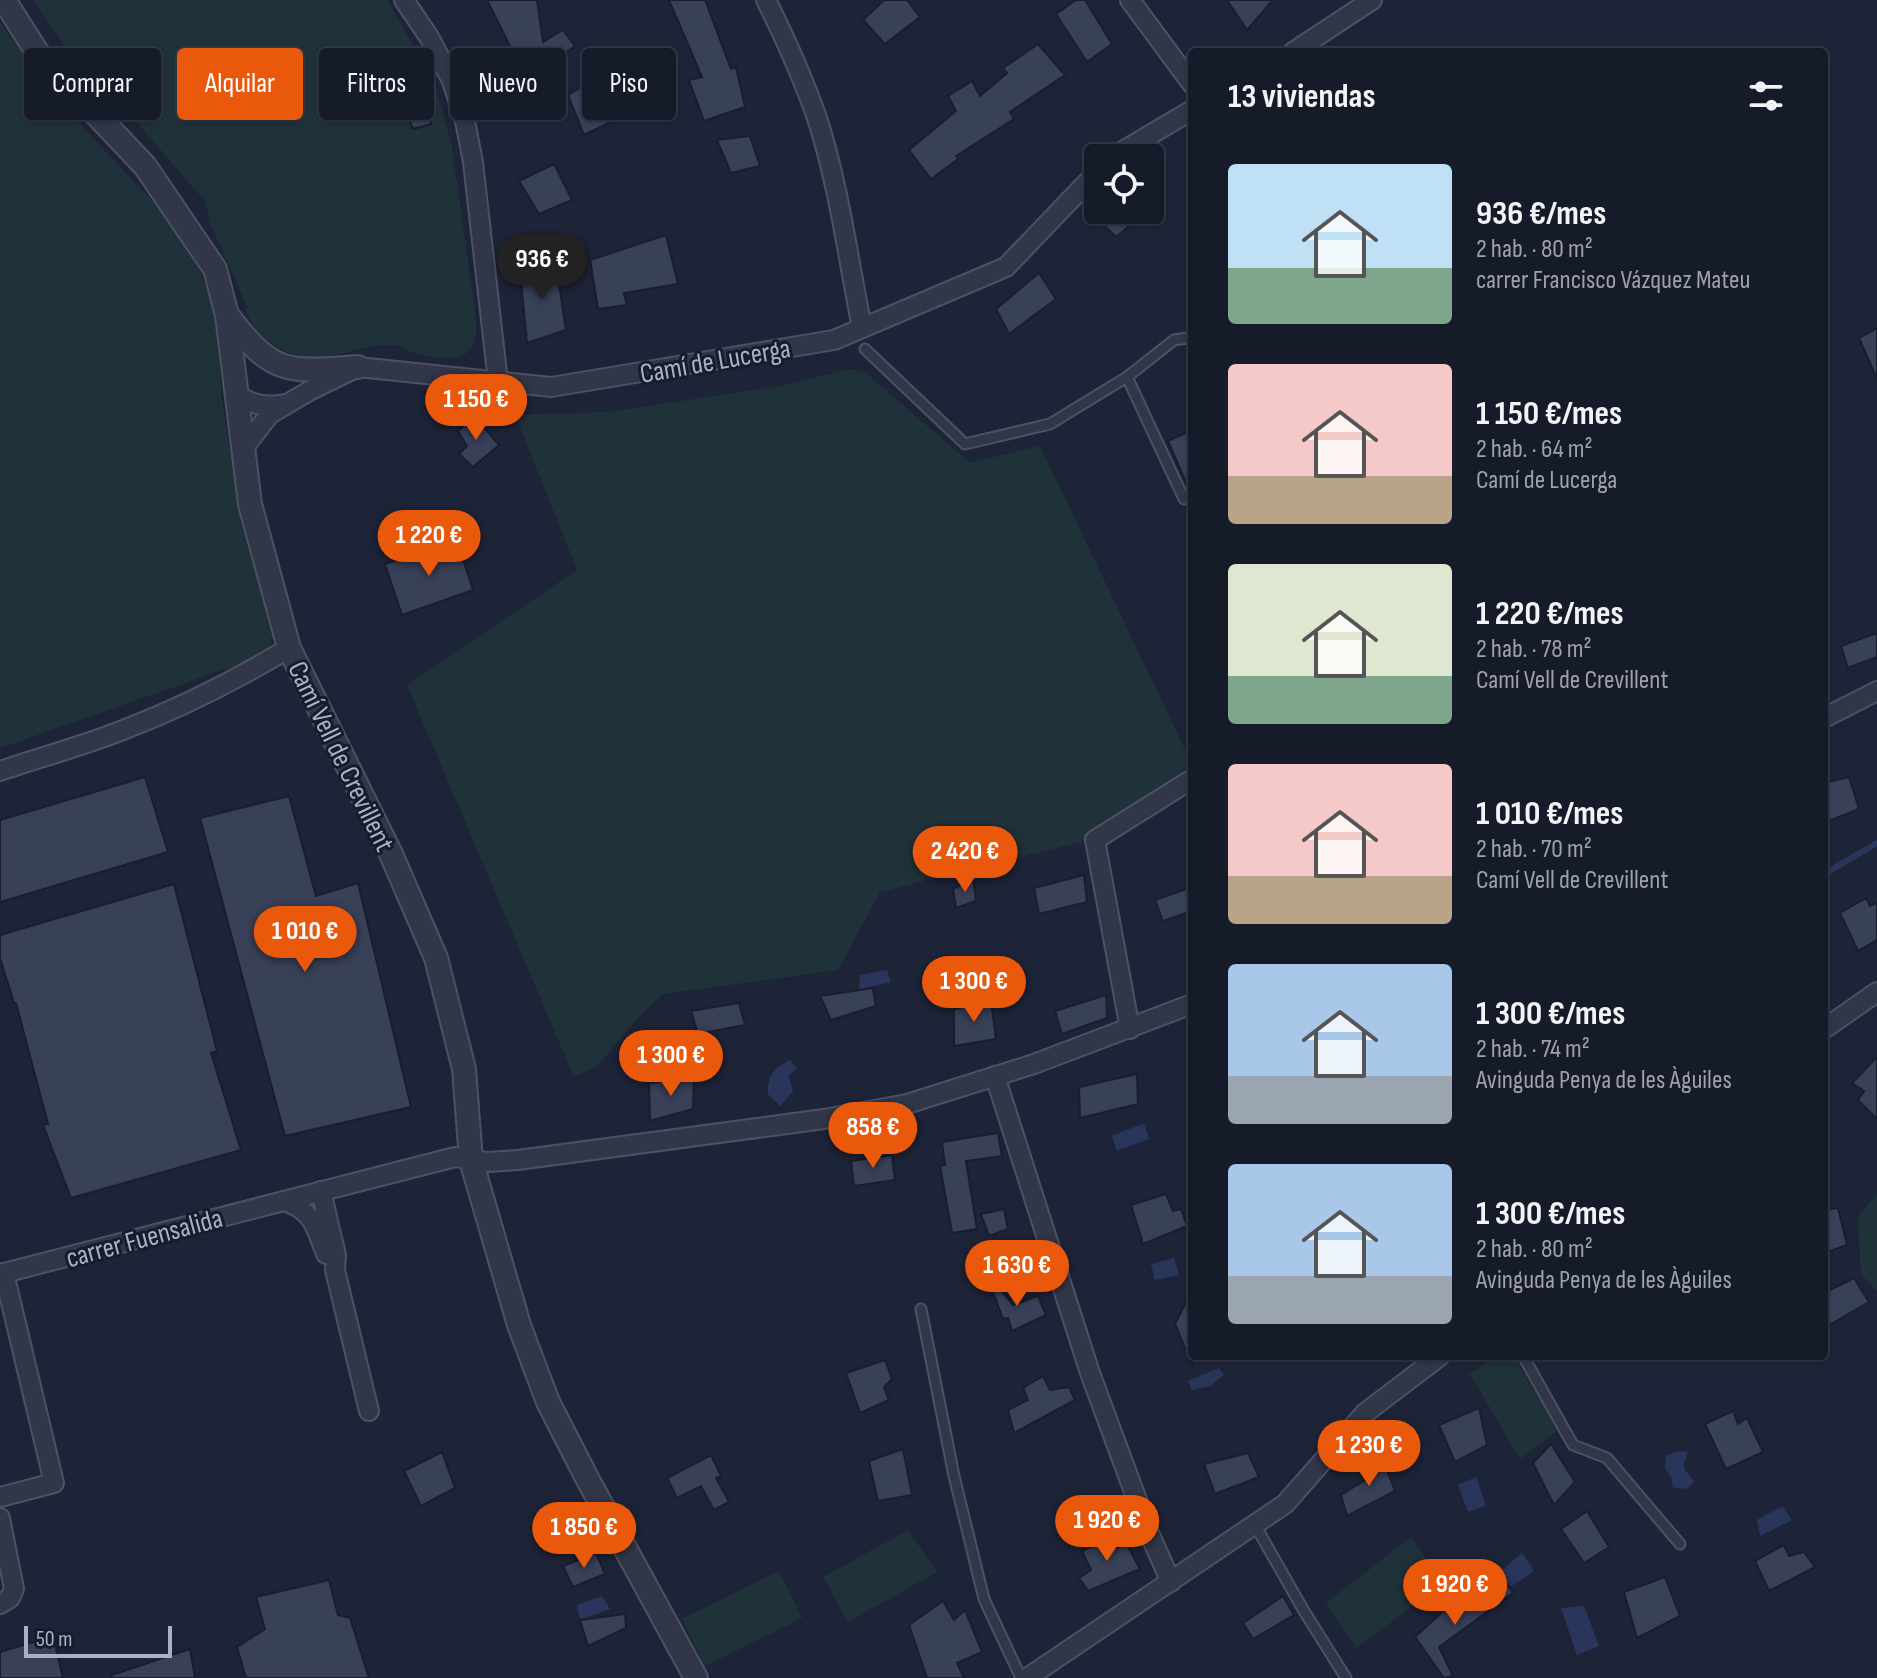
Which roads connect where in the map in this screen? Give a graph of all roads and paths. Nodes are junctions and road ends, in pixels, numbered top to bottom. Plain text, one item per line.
1 (4, 0) edge
2 (404, 0) edge
3 (766, 0) edge
4 (1130, 0) edge
5 (1372, 0) edge
6 (1299, 48) edge
7 (1188, 79) edge
8 (1188, 112) edge
9 (1135, 144) edge
10 (1084, 186) edge
11 (227, 315) junction
12 (862, 328) junction
13 (1188, 339) edge
14 (865, 349) dead end
15 (270, 362) junction
16 (358, 367) junction
17 (1127, 377) junction
18 (498, 382) junction
19 (234, 388) junction
20 (286, 403) junction
21 (242, 450) junction
22 (1184, 499) dead end
23 (289, 648) junction
24 (1877, 691) edge
25 (1828, 716) edge
26 (0, 771) edge
27 (1188, 782) edge
28 (1877, 992) edge
29 (1188, 1006) edge
30 (1828, 1026) edge
31 (1130, 1029) junction
32 (995, 1076) junction
33 (471, 1160) junction
34 (321, 1191) junction
35 (284, 1201) junction
36 (335, 1270) junction
37 (2, 1274) edge
38 (921, 1309) dead end
39 (1434, 1360) edge
40 (1525, 1360) edge
41 (369, 1411) dead end
42 (0, 1497) edge
43 (0, 1518) edge
44 (1255, 1525) junction
45 (1680, 1544) dead end
46 (1171, 1582) junction
47 (0, 1604) edge
48 (696, 1678) edge
49 (1021, 1678) edge
50 (1027, 1678) edge
51 (1346, 1678) edge

1 - 11 street, Camí Vell de Crevillent
2 - 18 street
3 - 12 street
4 - 7 street
5 - 6 street
8 - 9 street
10 - 12 street, Camí de Lucerga
11 - 15 street
11 - 19 street, Camí Vell de Crevillent
12 - 18 street, Camí de Lucerga
13 - 17 lane
14 - 17 lane
15 - 16 street
15 - 19 street
16 - 18 street, Camí de Lucerga
16 - 20 street
17 - 22 lane
19 - 20 street
19 - 21 street, Camí Vell de Crevillent
20 - 21 street
21 - 23 street, Camí Vell de Crevillent
23 - 26 street
23 - 33 street, Camí Vell de Crevillent
24 - 25 street
27 - 31 street
28 - 30 street
29 - 31 street, carrer Fuensalida
31 - 32 street, carrer Fuensalida
32 - 33 street, carrer Fuensalida
32 - 46 street
33 - 34 street, carrer Fuensalida
33 - 48 street, Camí Vell de Crevillent
34 - 35 street, carrer Fuensalida
34 - 36 street
35 - 36 street
35 - 37 street, carrer Fuensalida
36 - 41 street
37 - 42 street, carrer Fuensalida
38 - 49 lane
39 - 44 street
40 - 45 lane
43 - 47 street
44 - 46 street
44 - 51 lane
46 - 50 street

